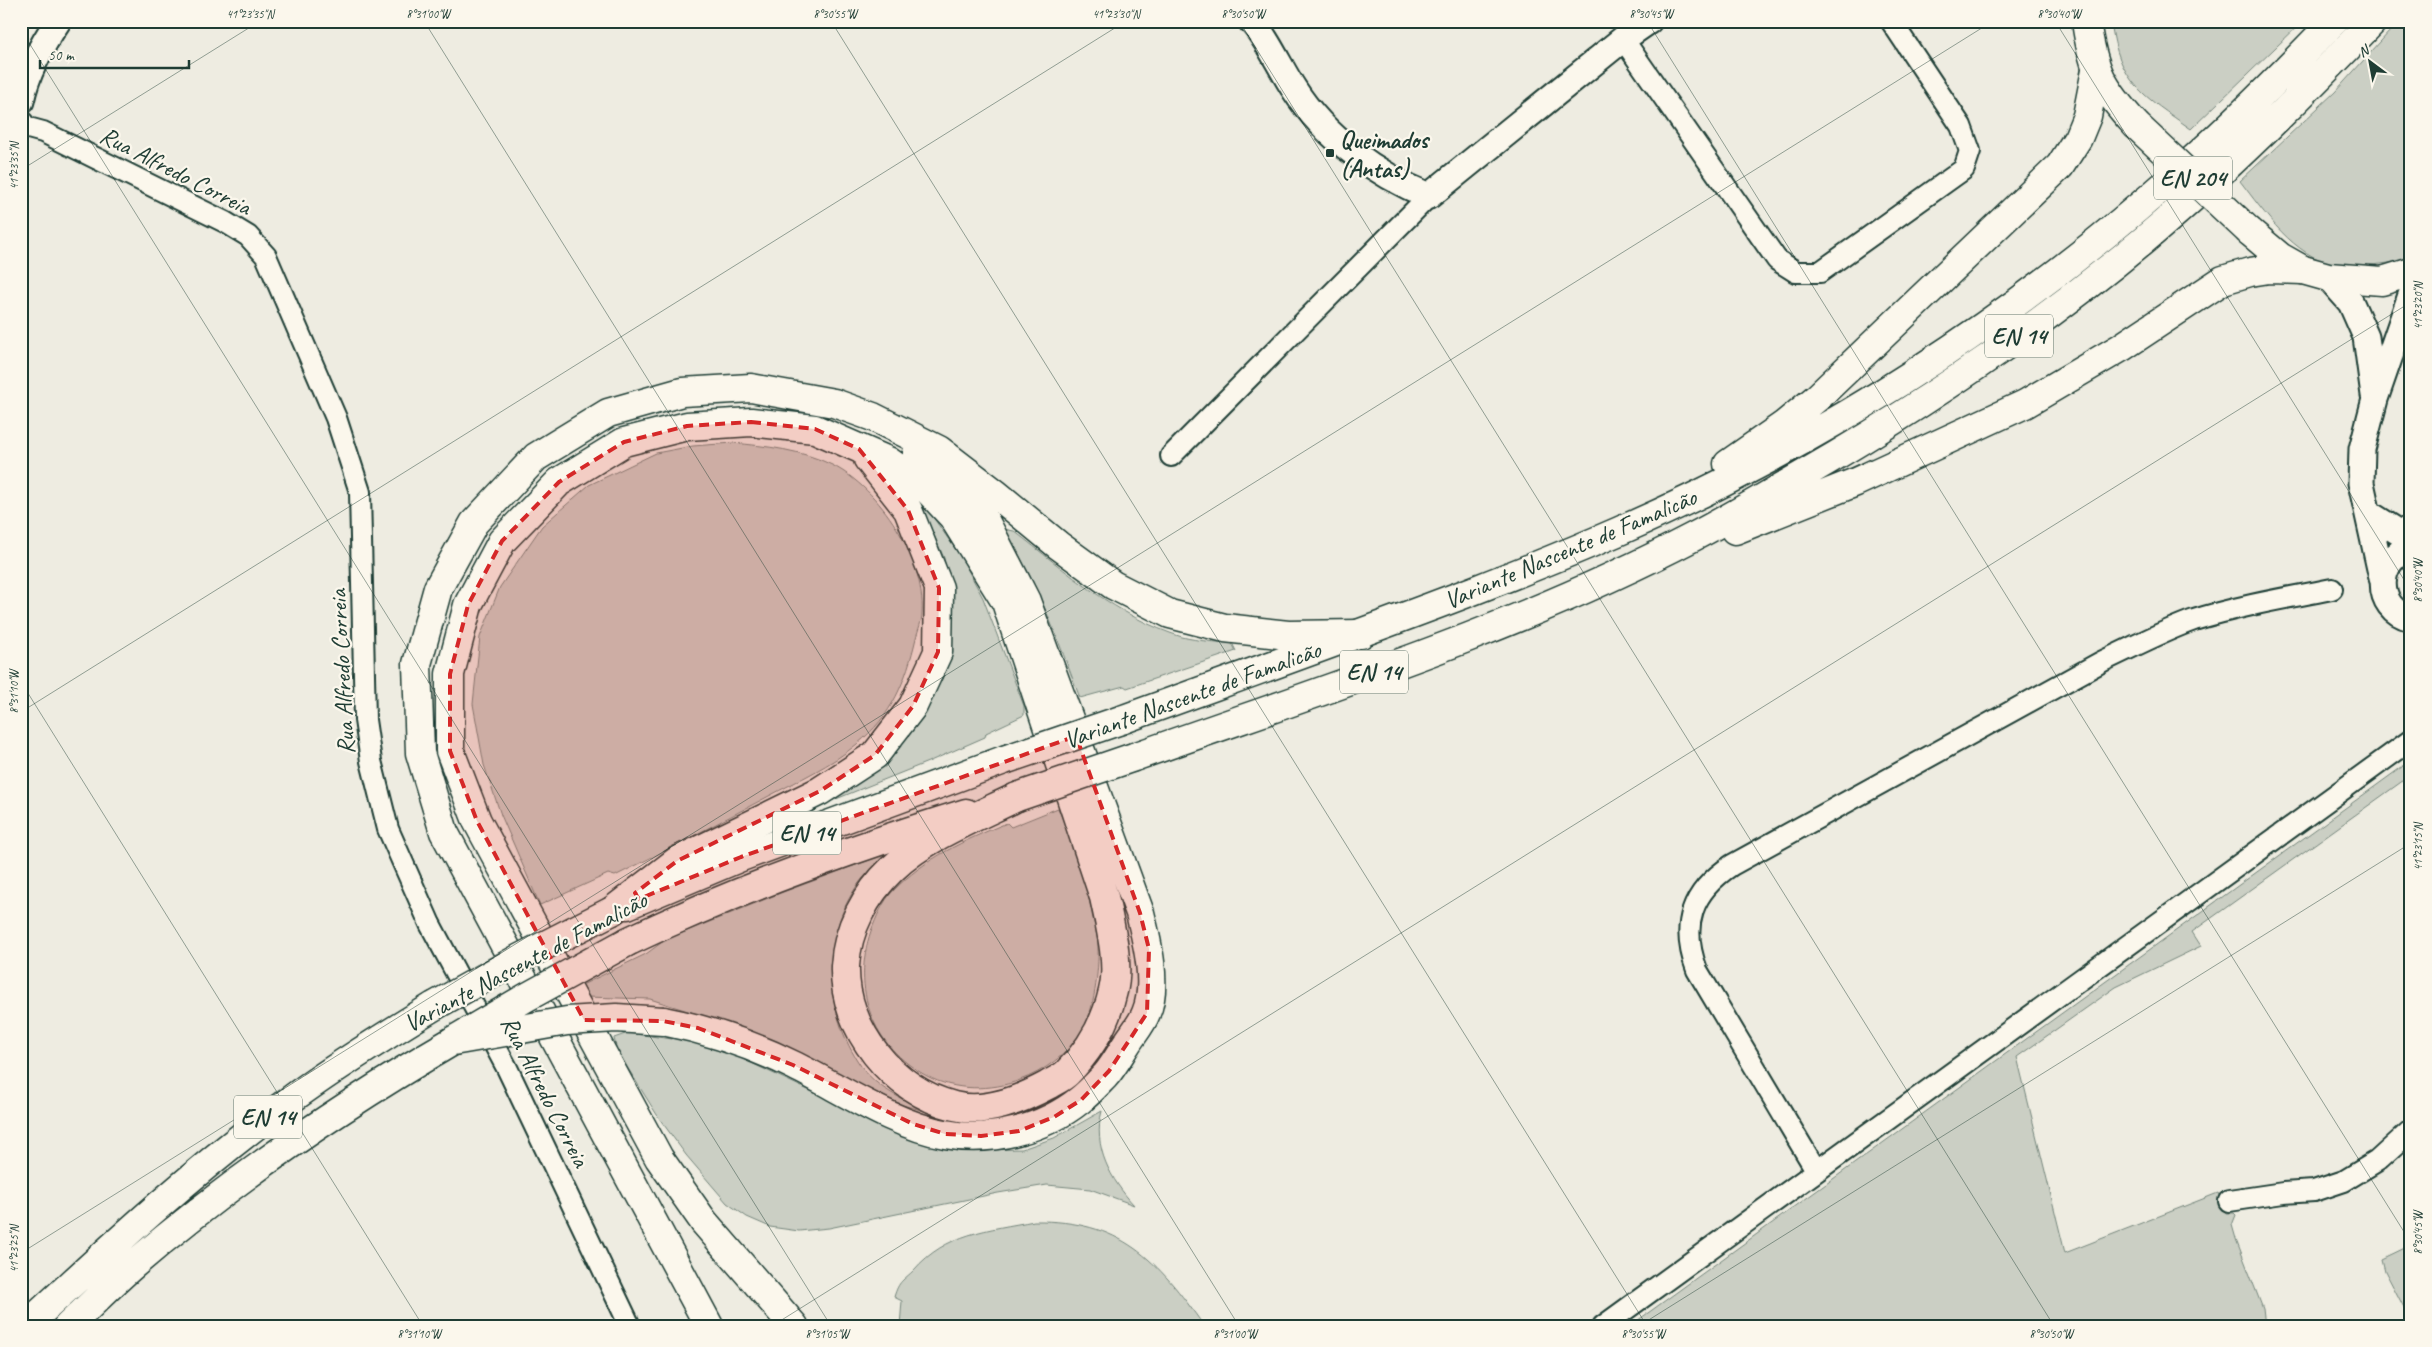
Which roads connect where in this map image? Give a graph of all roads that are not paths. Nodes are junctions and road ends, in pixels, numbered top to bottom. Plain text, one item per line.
1 (58, 21) edge
2 (1251, 21) edge
3 (1649, 21) edge
4 (1891, 21) edge
5 (2086, 21) edge
6 (2334, 21) edge
7 (2373, 21) edge
8 (1623, 39) junction
9 (2096, 70) junction
10 (21, 102) edge
11 (21, 125) edge
12 (1429, 196) junction
13 (2302, 270) junction
14 (2411, 272) edge
15 (2328, 277) junction
16 (2411, 295) edge
17 (2375, 399) junction
18 (873, 417) junction
19 (859, 449) junction
20 (1171, 456) dead end
21 (2368, 513) junction
22 (1652, 516) junction
23 (2411, 540) edge
24 (2411, 548) edge
25 (1610, 577) junction
26 (2382, 578) junction
27 (2332, 589) dead end
28 (2411, 618) edge
29 (1361, 634) junction
30 (2411, 740) edge
31 (1017, 797) junction
32 (612, 911) junction
33 (453, 1041) junction
34 (2411, 1130) edge
35 (1816, 1170) junction
36 (2229, 1201) dead end
37 (26, 1326) edge
38 (68, 1326) edge
39 (630, 1326) edge
40 (709, 1326) edge
41 (794, 1326) edge
42 (1602, 1326) edge

1 - 10 street
2 - 12 street
3 - 8 street
4 - 8 street
5 - 9 main road, EN 204
6 - 22 main road, Variante Nascente de Famalicão / EN 14
7 - 25 main road, Variante Nascente de Famalicão / EN 14
8 - 12 street
9 - 13 main road, EN 204, bridge
9 - 22 main road
11 - 39 street, Rua Alfredo Correia
12 - 20 street
13 - 15 main road, EN 204
13 - 25 main road
14 - 15 main road, EN 204
15 - 17 street
16 - 17 street
17 - 21 street
18 - 29 main road
18 - 33 main road, bridge
18 - 40 main road
19 - 31 main road
19 - 32 main road
19 - 41 main road
21 - 23 street
21 - 26 street
22 - 29 main road, Variante Nascente de Famalicão / EN 14
24 - 26 street
25 - 31 main road, Variante Nascente de Famalicão / EN 14, bridge
26 - 28 street
27 - 35 street
29 - 32 main road, Variante Nascente de Famalicão / EN 14, bridge
30 - 35 street
31 - 33 main road, Variante Nascente de Famalicão / EN 14, bridge
32 - 37 main road, Variante Nascente de Famalicão / EN 14, bridge
33 - 38 main road, Variante Nascente de Famalicão / EN 14
34 - 36 street
35 - 42 street

